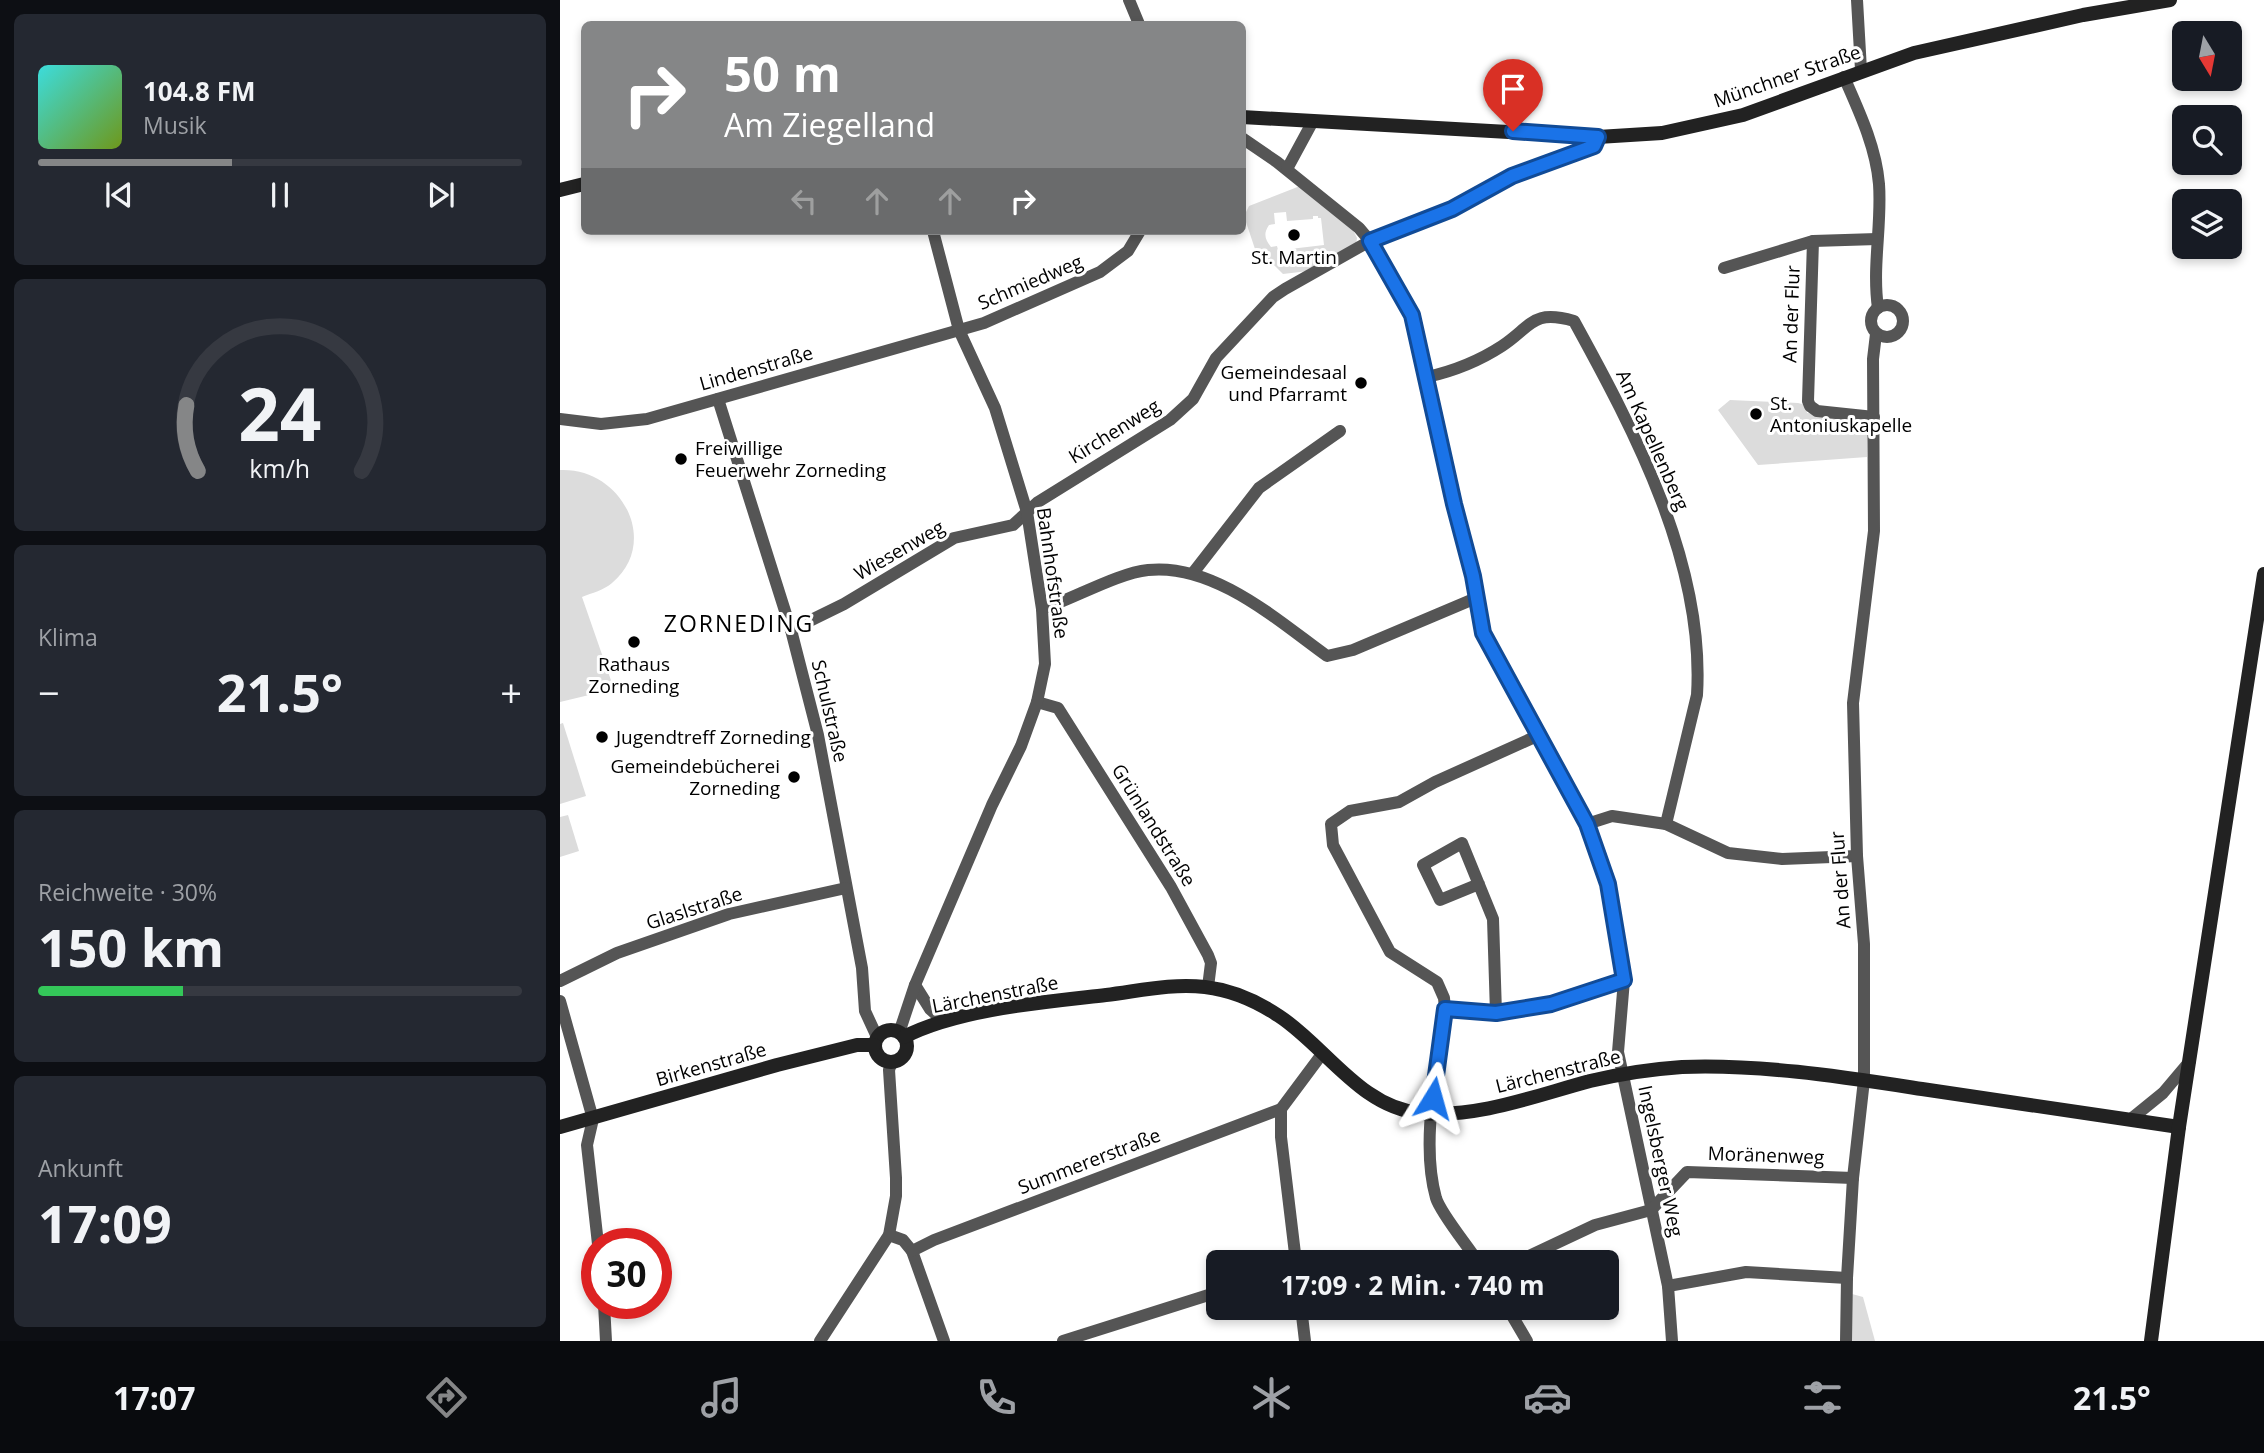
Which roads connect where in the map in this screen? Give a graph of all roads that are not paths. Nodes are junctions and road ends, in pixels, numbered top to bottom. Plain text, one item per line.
1 (1129, 0) edge
2 (1857, 0) edge
3 (2170, 0) edge
4 (1138, 21) edge
5 (1861, 70) junction
6 (1844, 77) junction
7 (1246, 117) edge
8 (1314, 121) junction
9 (1598, 137) junction
10 (1246, 141) edge
11 (1287, 169) junction
12 (581, 185) edge
13 (560, 190) edge
14 (934, 235) edge
15 (1138, 235) edge
16 (1877, 239) junction
17 (1370, 241) junction
18 (1813, 241) junction
19 (1724, 268) dead end
20 (1878, 308) junction
21 (959, 331) junction
22 (1876, 334) junction
23 (1427, 377) junction
24 (718, 399) junction
25 (1874, 417) junction
26 (560, 419) edge
27 (1339, 431) dead end
28 (1027, 512) junction
29 (1193, 573) junction
30 (2264, 573) edge
31 (1476, 598) junction
32 (1042, 609) junction
33 (791, 629) junction
34 (1037, 702) junction
35 (1537, 736) junction
36 (1587, 824) junction
37 (1666, 824) junction
38 (1857, 856) junction
39 (1479, 884) junction
40 (846, 888) junction
41 (1624, 980) junction
42 (560, 981) edge
43 (915, 985) junction
44 (1208, 987) junction
45 (560, 1001) edge
46 (1445, 1009) junction
47 (1496, 1013) junction
48 (942, 1020) junction
49 (902, 1035) junction
50 (876, 1041) junction
51 (1322, 1054) junction
52 (892, 1061) junction
53 (2190, 1061) junction
54 (1623, 1074) junction
55 (1864, 1080) junction
56 (1281, 1109) junction
57 (1432, 1114) junction
58 (593, 1119) junction
59 (2131, 1119) junction
60 (2179, 1126) junction
61 (560, 1127) edge
62 (1853, 1178) junction
63 (1651, 1210) junction
64 (596, 1228) edge
65 (889, 1235) junction
66 (1295, 1250) edge
67 (1470, 1250) edge
68 (1542, 1250) edge
69 (912, 1251) junction
70 (1847, 1278) junction
71 (1668, 1286) junction
72 (1206, 1296) edge
73 (605, 1319) edge
74 (1303, 1320) edge
75 (1515, 1320) edge
76 (606, 1341) edge
77 (820, 1341) edge
78 (944, 1341) edge
79 (1063, 1341) edge
80 (1305, 1341) edge
81 (1527, 1341) edge
82 (1672, 1341) edge
83 (1846, 1341) edge
84 (2151, 1341) edge

1 - 4 street
2 - 5 street
3 - 5 street, Münchner Straße
5 - 6 street, Münchner Straße
6 - 9 street, Münchner Straße
6 - 16 street, An der Flur
7 - 8 street, Münchner Straße
8 - 9 street, Münchner Straße
8 - 11 street
9 - 17 street, Kirchenweg
10 - 11 street, Ingelsberger Weg
11 - 17 street, Ingelsberger Weg
12 - 13 street
14 - 21 street, Bahnhofstraße
15 - 21 street, Schmiedweg
16 - 18 street, An der Flur
16 - 20 street, An der Flur
17 - 23 street, Ingelsberger Weg
17 - 28 street, Kirchenweg
18 - 19 street, An der Flur
18 - 25 street, An der Flur
20 - 22 street, An der Flur
20 - 22 street
21 - 24 street, Lindenstraße
21 - 28 street, Bahnhofstraße
22 - 25 street, An der Flur
23 - 31 street, Ingelsberger Weg
23 - 37 street, Am Kapellenberg
24 - 26 street, Lindenstraße
24 - 33 street, Schulstraße
25 - 38 street, An der Flur
27 - 29 street
28 - 32 street, Bahnhofstraße
28 - 33 street, Wiesenweg
29 - 31 street
29 - 32 street
30 - 53 street
31 - 35 street, Ingelsberger Weg
32 - 34 street, Bahnhofstraße
33 - 40 street, Schulstraße
34 - 43 street, Bahnhofstraße
34 - 44 street, Grünlandstraße
35 - 36 street, Ingelsberger Weg
35 - 46 street
36 - 37 street
36 - 41 street, Ingelsberger Weg
37 - 38 street
38 - 55 street, An der Flur
39 - 39 street
39 - 47 street
40 - 42 street, Glaslstraße
40 - 50 street, Schulstraße
41 - 47 street
41 - 54 street, Ingelsberger Weg
43 - 48 street
43 - 49 street, Bahnhofstraße
44 - 48 street, Lärchenstraße
44 - 51 street, Lärchenstraße
45 - 58 street
46 - 47 street
46 - 57 street
48 - 49 street, Lärchenstraße
49 - 50 street
49 - 52 street
50 - 52 street
50 - 58 street, Birkenstraße
51 - 56 street
51 - 57 street, Lärchenstraße
52 - 65 street
53 - 59 street
53 - 60 street
54 - 55 street, Lärchenstraße
54 - 57 street, Lärchenstraße
54 - 63 street, Ingelsberger Weg
55 - 59 street, Lärchenstraße
55 - 62 street, An der Flur
56 - 66 street
56 - 69 street, Summererstraße
57 - 67 street
58 - 61 street, Birkenstraße
58 - 64 street
59 - 60 street, Lärchenstraße
60 - 84 street
62 - 63 street, Moränenweg
62 - 70 street, An der Flur
63 - 68 street
63 - 71 street, Ingelsberger Weg
65 - 69 street
65 - 77 street
69 - 78 street
70 - 71 street
70 - 83 street, An der Flur
71 - 82 street, Ingelsberger Weg
72 - 79 street
73 - 76 street
74 - 80 street
75 - 81 street

